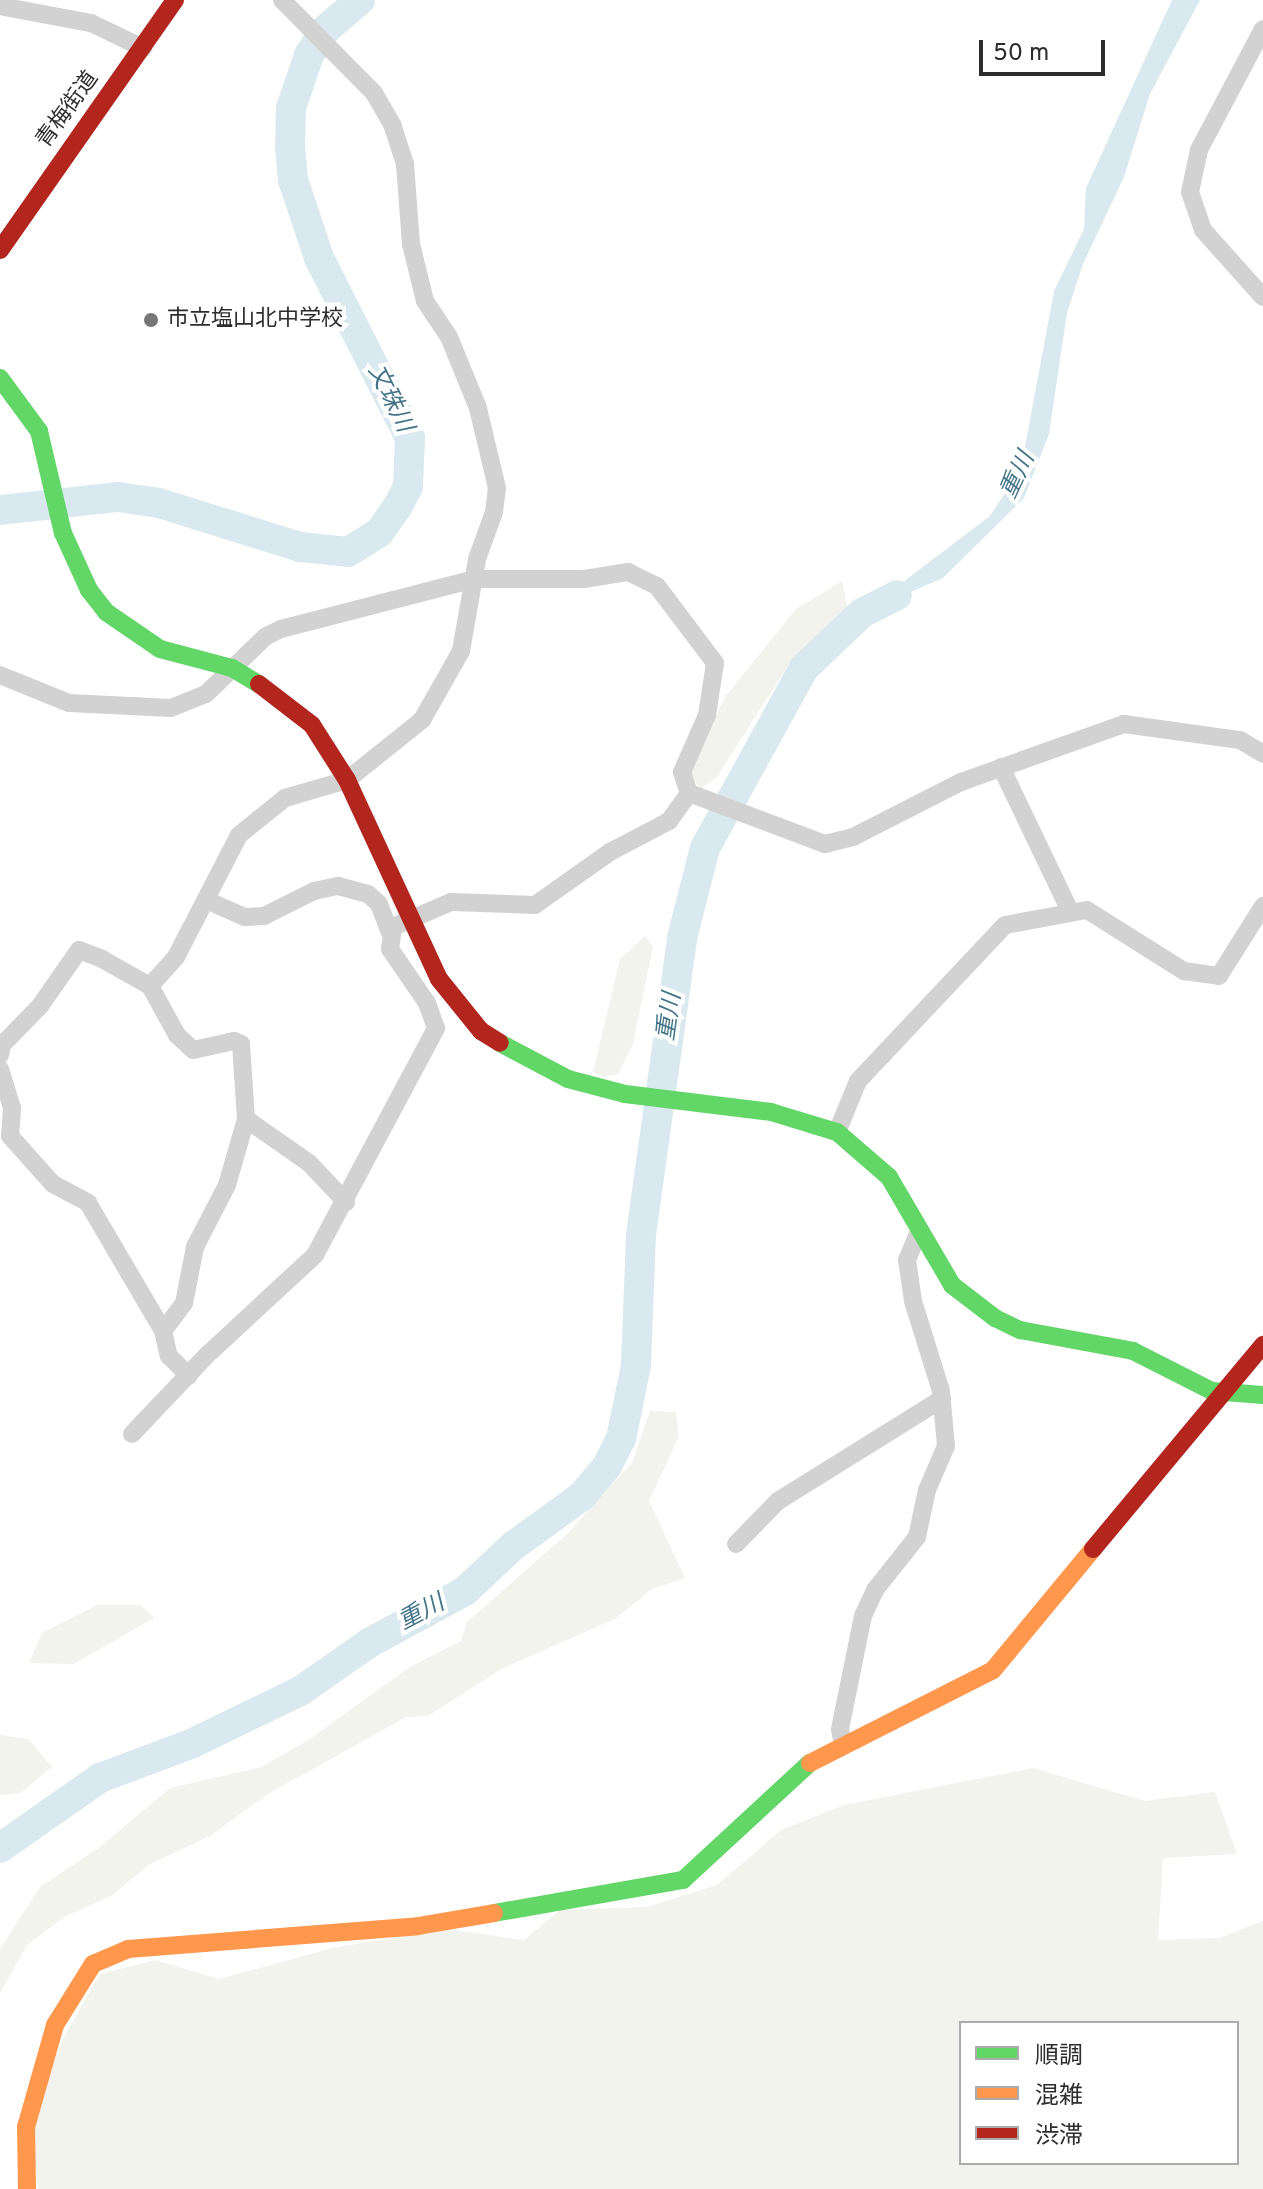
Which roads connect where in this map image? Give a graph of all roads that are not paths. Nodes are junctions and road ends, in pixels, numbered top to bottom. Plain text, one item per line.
1 (175, 0) edge
2 (282, 0) edge
3 (0, 6) edge
4 (1263, 29) edge
5 (143, 48) junction
6 (0, 250) edge
7 (1263, 297) edge
8 (0, 378) edge
9 (474, 579) junction
10 (232, 668) junction
11 (0, 675) edge
12 (1263, 754) edge
13 (1001, 767) junction
14 (347, 780) junction
15 (695, 797) junction
16 (206, 900) junction
17 (1263, 906) edge
18 (1069, 909) junction
19 (408, 916) junction
20 (390, 932) junction
21 (150, 986) junction
22 (0, 1055) edge
23 (0, 1069) edge
24 (246, 1119) junction
25 (837, 1132) junction
26 (346, 1202) junction
27 (919, 1232) junction
28 (163, 1331) junction
29 (1263, 1345) edge
30 (189, 1376) junction
31 (1226, 1394) junction
32 (1263, 1395) edge
33 (942, 1399) junction
34 (132, 1434) dead end
35 (736, 1544) dead end
36 (842, 1740) junction
37 (27, 2189) edge

1 - 5 main road, 青梅街道
2 - 9 street
3 - 5 street
4 - 7 street
5 - 6 main road, 青梅街道
8 - 10 main road
9 - 10 street
9 - 14 street
9 - 15 street
10 - 11 street
10 - 14 main road
12 - 13 street
13 - 15 street
13 - 18 street
14 - 16 street
14 - 19 main road
15 - 19 street
16 - 20 street
16 - 21 street
17 - 18 street
18 - 25 street
19 - 20 street
19 - 25 main road
20 - 26 street
21 - 22 street
21 - 24 street
23 - 28 street
24 - 26 street
24 - 28 street
25 - 27 main road
26 - 30 street
27 - 31 main road
27 - 33 street
28 - 30 street
29 - 31 main road
30 - 34 street
31 - 32 main road
31 - 36 main road
33 - 35 street
33 - 36 street
36 - 37 main road

